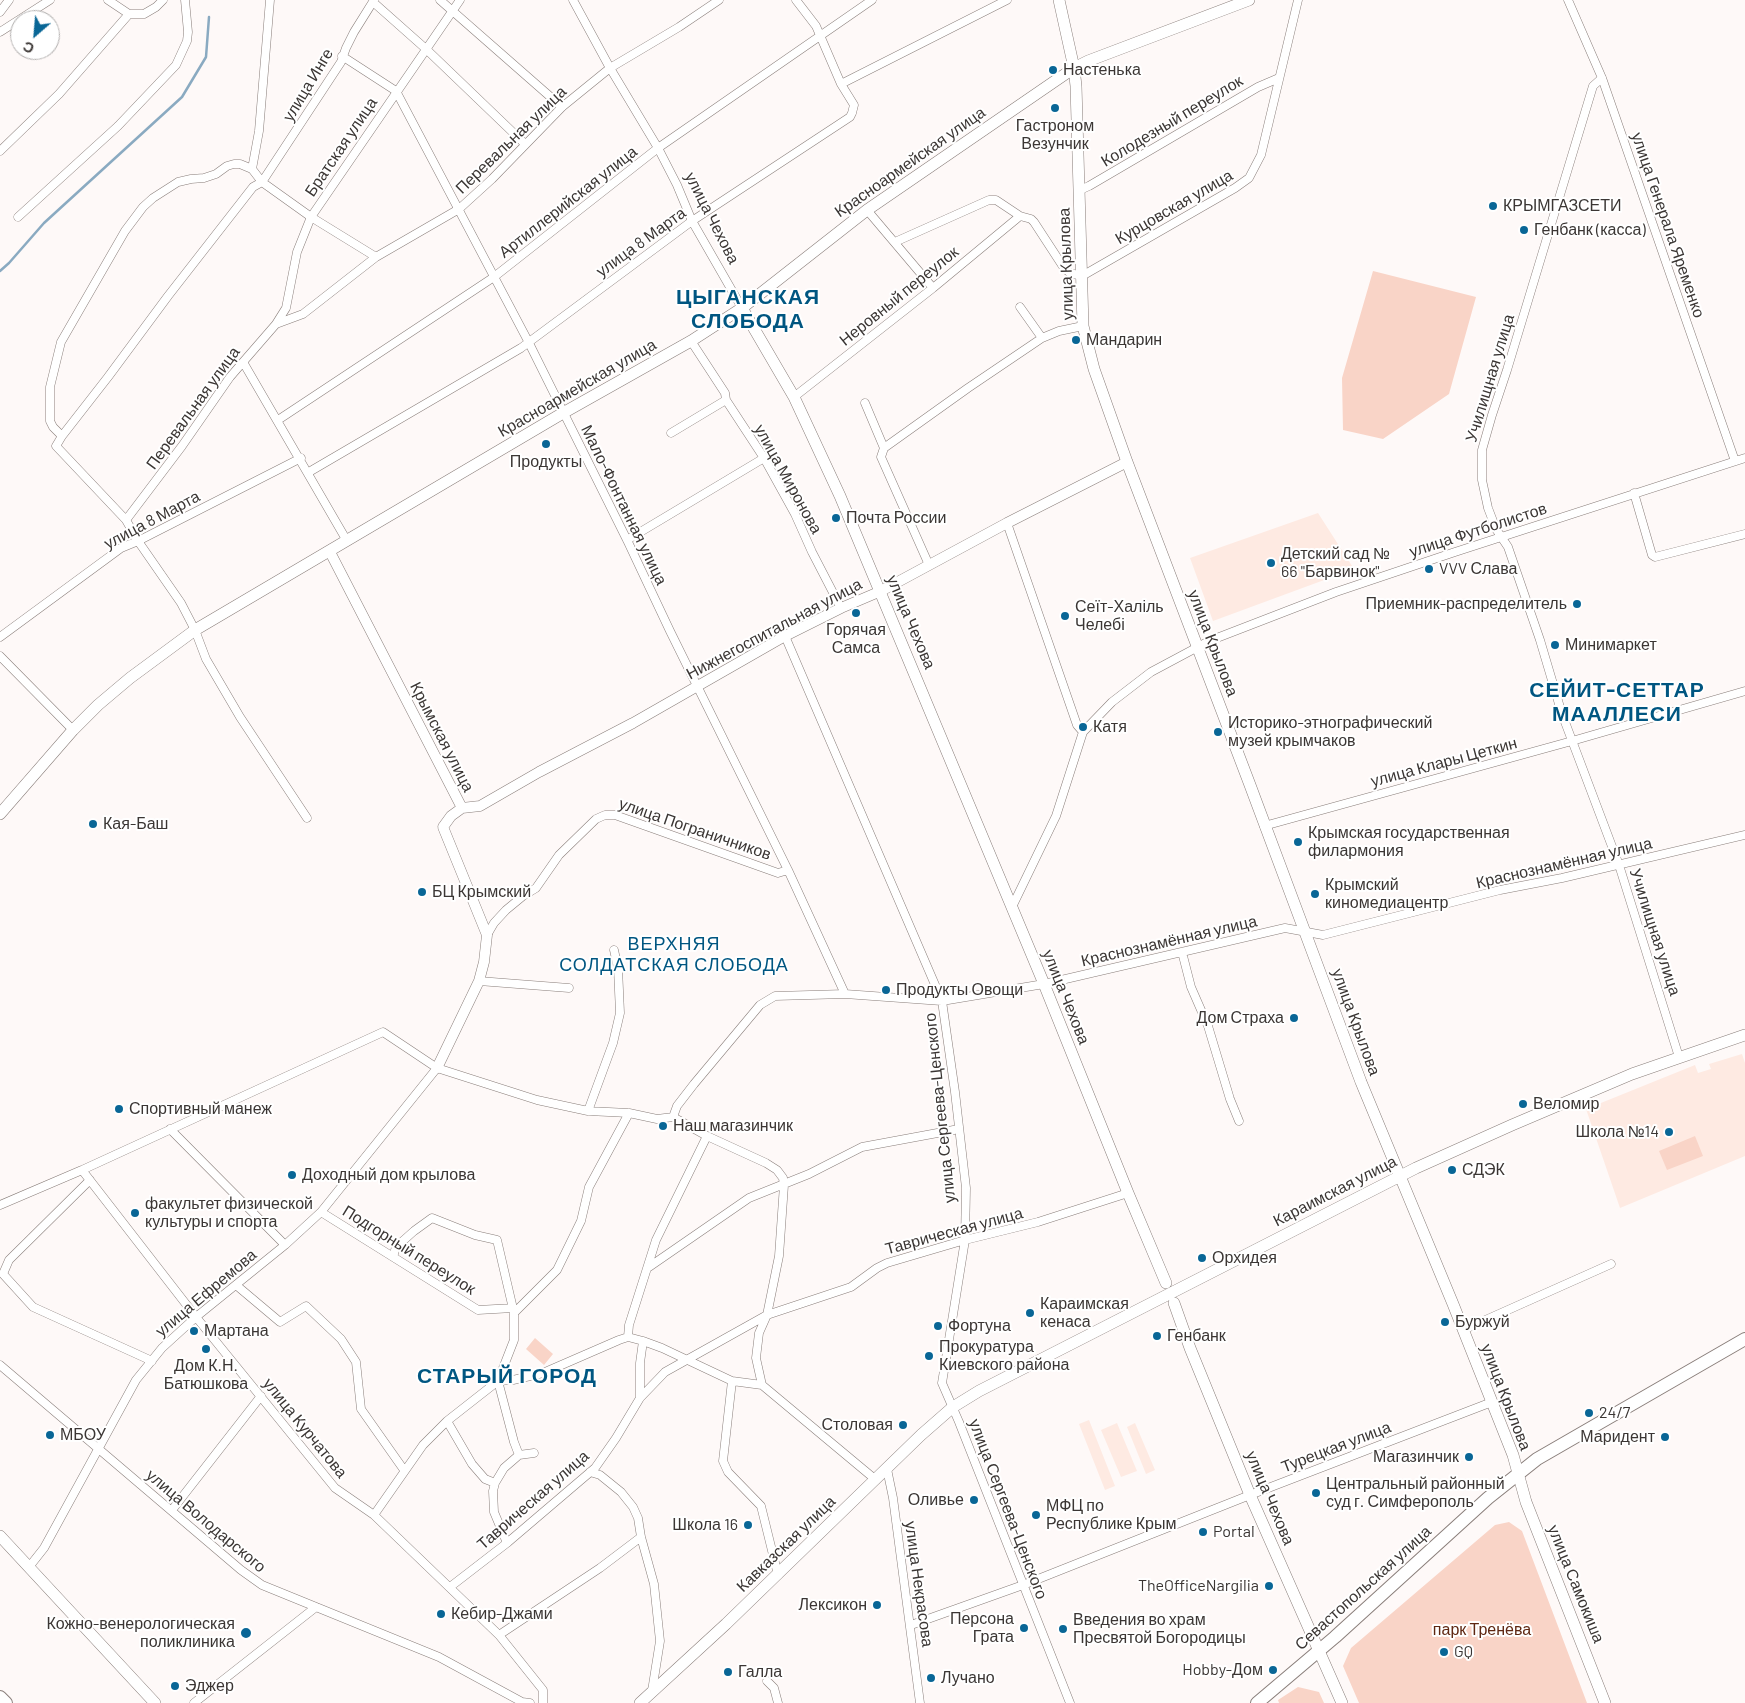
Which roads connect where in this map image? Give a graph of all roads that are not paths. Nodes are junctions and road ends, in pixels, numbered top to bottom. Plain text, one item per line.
1 (9, 0) edge
2 (50, 0) edge
3 (108, 0) edge
4 (163, 0) edge
5 (186, 0) edge
6 (270, 0) edge
7 (440, 0) edge
8 (460, 0) edge
9 (573, 0) edge
10 (719, 0) edge
11 (796, 0) edge
12 (872, 0) edge
13 (1007, 0) edge
14 (1059, 0) edge
15 (1249, 0) edge
16 (1298, 0) edge
17 (1568, 0) edge
18 (373, 1) edge
19 (452, 11) junction
20 (0, 12) edge
21 (129, 14) junction
22 (0, 32) edge
23 (820, 37) junction
24 (426, 49) junction
25 (342, 56) junction
26 (610, 68) junction
27 (1074, 68) junction
28 (1279, 78) junction
29 (1602, 78) junction
30 (841, 84) junction
31 (396, 91) junction
32 (562, 107) junction
33 (525, 144) junction
34 (658, 148) junction
35 (0, 151) edge
36 (252, 169) junction
37 (262, 182) junction
38 (1080, 190) junction
39 (459, 209) junction
40 (867, 210) junction
41 (1020, 216) junction
42 (18, 217) dead end
43 (310, 217) junction
44 (692, 221) junction
45 (895, 242) junction
46 (376, 257) junction
47 (1082, 276) junction
48 (494, 277) junction
49 (932, 288) junction
50 (1020, 307) dead end
51 (742, 308) junction
52 (276, 324) junction
53 (1084, 326) junction
54 (1042, 338) junction
55 (528, 341) junction
56 (690, 341) junction
57 (243, 362) junction
58 (794, 397) junction
59 (726, 400) junction
60 (865, 403) dead end
61 (563, 413) junction
62 (278, 420) junction
63 (671, 434) dead end
64 (62, 436) junction
65 (884, 448) junction
66 (300, 458) junction
67 (764, 458) junction
68 (1745, 458) edge
69 (1735, 461) junction
70 (1127, 462) junction
71 (309, 472) junction
72 (1634, 493) junction
73 (126, 520) junction
74 (1007, 523) junction
75 (1745, 534) edge
76 (1502, 536) junction
77 (627, 540) junction
78 (138, 541) junction
79 (347, 541) junction
80 (330, 552) junction
81 (929, 564) junction
82 (881, 590) junction
83 (841, 608) junction
84 (195, 630) junction
85 (0, 636) edge
86 (786, 636) junction
87 (1197, 648) junction
88 (0, 656) edge
89 (698, 686) junction
90 (1745, 691) edge
91 (73, 730) junction
92 (1083, 732) junction
93 (1572, 741) junction
94 (462, 808) junction
95 (0, 814) edge
96 (307, 818) dead end
97 (1264, 826) junction
98 (1745, 835) edge
99 (1619, 864) junction
100 (788, 870) junction
101 (1012, 907) junction
102 (1305, 932) junction
103 (487, 935) junction
104 (614, 950) dead end
105 (1182, 952) junction
106 (479, 982) junction
107 (1044, 984) junction
108 (569, 988) dead end
109 (845, 994) junction
110 (942, 1001) junction
111 (1745, 1035) edge
112 (1679, 1057) junction
113 (437, 1068) junction
114 (588, 1111) junction
115 (629, 1114) junction
116 (673, 1118) junction
117 (1239, 1121) dead end
118 (170, 1129) junction
119 (959, 1129) junction
120 (707, 1136) junction
121 (82, 1170) junction
122 (1400, 1177) junction
123 (90, 1180) junction
124 (784, 1185) junction
125 (1128, 1193) junction
126 (0, 1206) edge
127 (322, 1212) junction
128 (965, 1240) junction
129 (285, 1245) junction
130 (393, 1257) junction
131 (1611, 1264) dead end
132 (649, 1267) junction
133 (1166, 1283) dead end
134 (236, 1285) junction
135 (1174, 1303) dead end
136 (513, 1310) junction
137 (766, 1315) junction
138 (196, 1317) junction
139 (1463, 1330) junction
140 (628, 1338) junction
141 (1745, 1339) edge
142 (643, 1341) junction
143 (152, 1361) junction
144 (686, 1361) junction
145 (0, 1365) edge
146 (498, 1381) junction
147 (732, 1381) junction
148 (762, 1385) junction
149 (261, 1396) junction
150 (640, 1398) junction
151 (1492, 1402) junction
152 (953, 1407) junction
153 (447, 1421) junction
154 (98, 1450) junction
155 (534, 1453) dead end
156 (519, 1454) junction
157 (887, 1469) junction
158 (404, 1470) junction
159 (590, 1472) junction
160 (1518, 1476) junction
161 (876, 1480) junction
162 (495, 1483) junction
163 (1250, 1495) junction
164 (172, 1510) junction
165 (374, 1515) junction
166 (0, 1536) edge
167 (641, 1537) junction
168 (507, 1543) junction
169 (29, 1567) junction
170 (778, 1575) junction
171 (1023, 1585) junction
172 (450, 1586) junction
173 (316, 1607) junction
174 (911, 1625) junction
175 (499, 1635) junction
176 (1319, 1652) junction
177 (767, 1682) dead end
178 (652, 1693) junction
179 (0, 1697) edge
180 (6, 1703) edge
181 (155, 1703) edge
182 (194, 1703) edge
183 (524, 1703) edge
184 (543, 1703) edge
185 (640, 1703) edge
186 (778, 1703) edge
187 (920, 1703) edge
188 (1070, 1703) edge
189 (1257, 1703) edge
190 (1342, 1703) edge
191 (1605, 1703) edge

1 - 20 street
2 - 22 street
3 - 21 street
4 - 21 street
5 - 42 street
6 - 36 street
7 - 19 street
8 - 19 street, Братская улица
9 - 26 street, улица Чехова
10 - 26 street, Перевальная улица
11 - 23 street
12 - 23 street, Артиллерийская улица
13 - 30 street
14 - 27 main road, улица Крылова
15 - 27 main road, Красноармейская улица
16 - 28 street, Курцовская улица
17 - 29 street, улица Генерала Яременко
18 - 24 street
18 - 25 street, улица Инге
19 - 24 street, Братская улица
19 - 32 street
21 - 35 street
23 - 30 street
23 - 34 street, Артиллерийская улица
24 - 31 street, Братская улица
24 - 33 street
25 - 31 street, Мало-Фонтанная улица
25 - 37 street, улица Инге
26 - 32 street, Перевальная улица
26 - 34 street, улица Чехова
27 - 38 main road, улица Крылова
27 - 40 main road, Красноармейская улица
28 - 38 street, Колодезный переулок
28 - 47 street, Курцовская улица
29 - 69 street, улица Генерала Яременко
29 - 76 street, Училищная улица
30 - 44 street, улица 8 Марта
31 - 39 street, Мало-Фонтанная улица
31 - 43 street, Братская улица
32 - 33 street, Перевальная улица
33 - 39 street, Перевальная улица
34 - 44 street, улица Чехова
34 - 48 street, Артиллерийская улица
36 - 37 street
36 - 64 street
37 - 43 street
37 - 64 street, улица Инге
38 - 47 main road, улица Крылова
39 - 46 street, Перевальная улица
39 - 48 street, Мало-Фонтанная улица
40 - 45 street
40 - 51 main road, Красноармейская улица
41 - 45 street
41 - 47 street
41 - 49 street, Неровный переулок
43 - 46 street
43 - 52 street, Братская улица
44 - 51 street, улица Чехова
44 - 55 street, улица 8 Марта
45 - 49 street
46 - 52 street, Перевальная улица
47 - 53 main road, улица Крылова
48 - 55 street, Мало-Фонтанная улица
48 - 62 street, Артиллерийская улица
49 - 58 street, Неровный переулок
50 - 54 street
51 - 56 main road, Красноармейская улица
51 - 58 main road, улица Чехова
52 - 57 street, Перевальная улица
53 - 54 street
53 - 70 main road, улица Крылова
54 - 65 street
55 - 61 street, Мало-Фонтанная улица
55 - 71 street, улица 8 Марта
56 - 59 street, улица Миронова
56 - 61 main road, Красноармейская улица
57 - 62 street
57 - 73 street, Перевальная улица
58 - 82 main road, улица Чехова
59 - 63 street
59 - 67 street, улица Миронова
60 - 65 street
61 - 77 street, Мало-Фонтанная улица
61 - 79 main road, Красноармейская улица
62 - 66 street
64 - 73 street, улица Инге
65 - 81 street
66 - 71 street
66 - 78 street, улица 8 Марта
67 - 77 street
67 - 83 street, улица Миронова
68 - 69 street, улица Футболистов
69 - 72 street, улица Футболистов
70 - 74 street, Нижнегоспитальная улица
70 - 87 main road, улица Крылова
71 - 79 street
72 - 75 street
72 - 76 street, улица Футболистов
73 - 78 street
74 - 81 street, Нижнегоспитальная улица
74 - 92 street
76 - 87 street, улица Футболистов
76 - 93 street, Училищная улица
77 - 89 street, Мало-Фонтанная улица
78 - 84 street
78 - 85 street, улица 8 Марта
79 - 80 main road, Красноармейская улица
80 - 84 main road, Красноармейская улица
80 - 94 street, Крымская улица
81 - 82 street, Нижнегоспитальная улица
82 - 83 street, Нижнегоспитальная улица
82 - 101 main road, улица Чехова
83 - 86 street, Нижнегоспитальная улица
84 - 91 main road, Красноармейская улица
84 - 96 street
86 - 89 street, Нижнегоспитальная улица
86 - 110 street, улица Сергеева-Ценского
87 - 92 street, улица Футболистов
87 - 97 main road, улица Крылова
88 - 91 street
89 - 94 street, Нижнегоспитальная улица
89 - 100 street, Мало-Фонтанная улица
90 - 93 street, улица Клары Цеткин
91 - 95 main road, Красноармейская улица
92 - 101 street, улица Футболистов
93 - 97 street, улица Клары Цеткин
93 - 99 street, Училищная улица
94 - 103 street, Крымская улица
97 - 102 main road, улица Крылова
98 - 99 street, Краснознамённая улица
99 - 102 street, Краснознамённая улица
99 - 112 street, Училищная улица
100 - 103 street, улица Пограничников
100 - 109 street, Мало-Фонтанная улица
101 - 107 main road, улица Чехова
102 - 105 street, Краснознамённая улица
102 - 122 main road, улица Крылова
103 - 106 street, улица Пограничников
104 - 114 street
105 - 107 street, Краснознамённая улица
105 - 117 street
106 - 108 street
106 - 113 street, улица Пограничников
107 - 110 street, Краснознамённая улица
107 - 125 main road, улица Чехова
109 - 110 street, Краснознамённая улица
109 - 116 street, Краснознамённая улица
110 - 119 street, улица Сергеева-Ценского
111 - 112 main road, Караимская улица
112 - 122 main road, Караимская улица
113 - 114 street
113 - 118 street
113 - 127 street, улица Ефремова
114 - 115 street
115 - 116 street
115 - 136 street
116 - 120 street
118 - 121 street
118 - 129 street
119 - 124 street
119 - 128 street, улица Сергеева-Ценского
120 - 124 street
120 - 132 street
121 - 123 street, улица Курчатова
121 - 126 street
122 - 139 main road, улица Крылова
122 - 152 main road, Караимская улица
123 - 138 street, улица Курчатова
123 - 143 street
124 - 132 street
124 - 137 street
125 - 128 street, Таврическая улица
125 - 133 main road, улица Чехова
127 - 129 street, улица Ефремова
127 - 130 street, Подгорный переулок
128 - 137 street, Таврическая улица
128 - 152 street, улица Сергеева-Ценского
129 - 134 street, улица Ефремова
130 - 136 street, Подгорный переулок
130 - 136 street
131 - 139 street, улица Крылова
132 - 140 street
134 - 138 street, улица Ефремова
134 - 158 street
135 - 163 main road, улица Чехова
136 - 146 street
137 - 144 street, Таврическая улица
137 - 148 street
138 - 143 street, улица Ефремова
138 - 149 street, улица Курчатова
139 - 151 main road, улица Крылова
140 - 142 street
140 - 146 street
141 - 160 main road, Севастопольская улица
142 - 144 street
142 - 150 street
143 - 154 street, улица Ефремова
144 - 147 street
144 - 150 street, Таврическая улица
145 - 154 street, улица Володарского
146 - 153 street
146 - 156 street
147 - 148 street
147 - 170 street
148 - 161 street
149 - 164 street
149 - 165 street, улица Курчатова
150 - 159 street, Таврическая улица
151 - 160 main road, улица Крылова
151 - 163 street, Турецкая улица
152 - 157 main road, Кавказская улица
152 - 171 street, улица Сергеева-Ценского
153 - 158 street
153 - 162 street
154 - 164 street, улица Володарского
154 - 169 street, улица Ефремова
155 - 156 street
156 - 162 street
157 - 161 main road, Кавказская улица
157 - 174 street, улица Некрасова
158 - 165 street
159 - 167 street
159 - 168 street, Таврическая улица
160 - 176 main road, Севастопольская улица
160 - 191 main road, улица Самокиша
161 - 170 main road, Кавказская улица
162 - 168 street
163 - 171 street, Турецкая улица
163 - 176 main road, улица Чехова
164 - 173 street, улица Володарского
165 - 172 street, улица Курчатова
166 - 169 main road
167 - 175 street
167 - 178 street
168 - 172 street, Таврическая улица
169 - 181 main road
170 - 178 main road, Кавказская улица
171 - 174 street, Турецкая улица
171 - 188 street, улица Сергеева-Ценского
172 - 175 street, улица Курчатова
173 - 182 street
173 - 183 street, улица Володарского
174 - 187 street, улица Некрасова
175 - 184 street, улица Курчатова
176 - 189 main road, Севастопольская улица
176 - 190 main road, улица Чехова
177 - 186 street
178 - 185 main road, Кавказская улица
179 - 180 main road

